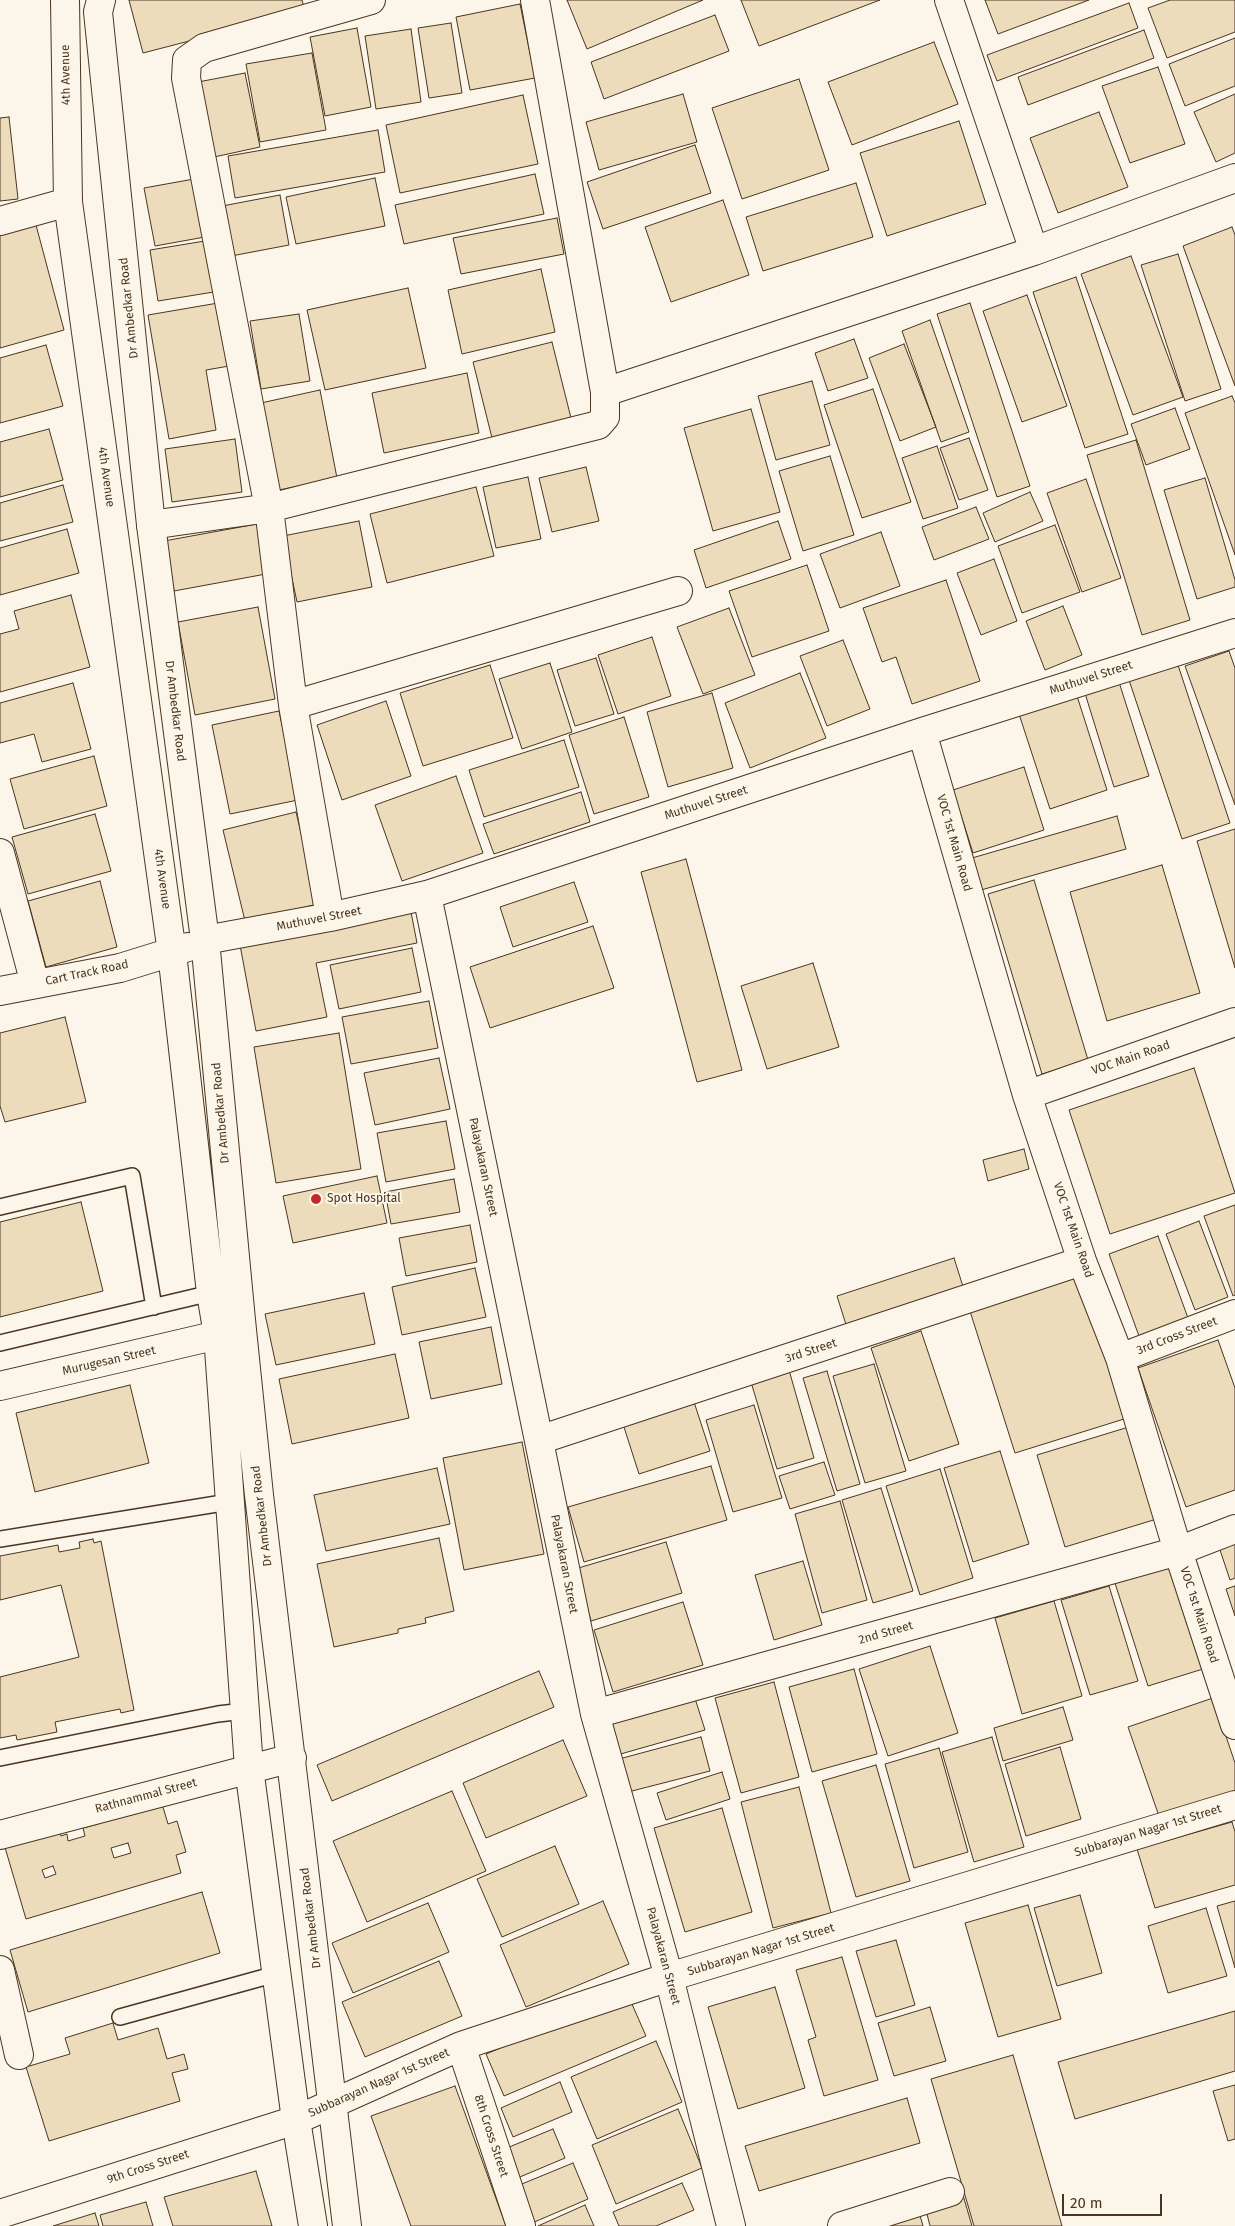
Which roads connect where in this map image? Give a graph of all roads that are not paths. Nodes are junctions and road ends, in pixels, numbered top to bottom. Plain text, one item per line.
1 (66, 0) edge
2 (101, 0) edge
3 (371, 0) edge
4 (535, 0) edge
5 (949, 0) edge
6 (1235, 178) edge
7 (68, 202) junction
8 (0, 221) edge
9 (1034, 251) junction
10 (605, 392) junction
11 (269, 508) junction
12 (151, 525) junction
13 (678, 591) dead end
14 (1235, 633) edge
15 (293, 705) junction
16 (922, 732) junction
17 (0, 854) edge
18 (427, 895) junction
19 (330, 917) junction
20 (205, 940) junction
21 (172, 953) junction
22 (35, 984) junction
23 (0, 991) edge
24 (1235, 1022) edge
25 (1027, 1095) junction
26 (0, 1207) edge
27 (1082, 1261) junction
28 (211, 1294) junction
29 (154, 1306) junction
30 (1235, 1314) edge
31 (218, 1335) junction
32 (0, 1343) edge
33 (1120, 1358) junction
34 (0, 1386) edge
35 (539, 1440) junction
36 (229, 1502) junction
37 (1235, 1529) edge
38 (0, 1539) edge
39 (1178, 1551) junction
40 (244, 1711) junction
41 (595, 1714) junction
42 (1235, 1725) edge
43 (0, 1758) edge
44 (292, 1758) junction
45 (248, 1768) junction
46 (1235, 1805) edge
47 (0, 1835) edge
48 (0, 1970) edge
49 (276, 1974) junction
50 (669, 1977) junction
51 (5, 2013) edge
52 (120, 2017) dead end
53 (461, 2046) junction
54 (19, 2055) dead end
55 (333, 2103) junction
56 (296, 2120) junction
57 (950, 2192) dead end
58 (0, 2214) edge
59 (313, 2226) edge
60 (347, 2226) edge
61 (521, 2226) edge
62 (731, 2226) edge
63 (842, 2226) edge

1 - 7 street, 4th Avenue
2 - 12 street, Dr Ambedkar Road
3 - 11 street
4 - 10 street
5 - 9 street
6 - 9 street
7 - 8 street
7 - 21 street, 4th Avenue
9 - 10 street
10 - 11 street
11 - 12 street
11 - 15 street
12 - 20 street, Dr Ambedkar Road
13 - 15 street
14 - 16 street, Muthuvel Street
15 - 19 street
16 - 18 street, Muthuvel Street
16 - 25 street, VOC 1st Main Road
17 - 22 street
18 - 19 street, Muthuvel Street
18 - 35 street, Palayakaran Street
19 - 20 street, Muthuvel Street
20 - 21 street, Muthuvel Street
20 - 44 street, Dr Ambedkar Road
21 - 22 street, Cart Track Road
21 - 28 street
22 - 23 street, Cart Track Road
24 - 25 street, VOC Main Road
25 - 27 street, VOC 1st Main Road
26 - 29 lane
27 - 33 street, VOC 1st Main Road
27 - 35 street, 3rd Street
28 - 29 lane
28 - 31 street
29 - 32 lane
30 - 33 street, 3rd Cross Street
31 - 34 street, Murugesan Street
31 - 36 street
33 - 39 street, VOC 1st Main Road
35 - 41 street, Palayakaran Street
36 - 38 lane
36 - 40 street
37 - 39 street, 2nd Street
39 - 41 street, 2nd Street
39 - 42 street, VOC 1st Main Road
40 - 43 lane
40 - 45 street
41 - 50 street, Palayakaran Street
44 - 45 street, Rathnammal Street
44 - 55 street, Dr Ambedkar Road
45 - 47 street, Rathnammal Street
45 - 49 street
46 - 50 street, Subbarayan Nagar 1st Street
48 - 51 street
49 - 52 lane
49 - 56 street
50 - 53 street, Subbarayan Nagar 1st Street
50 - 62 street, Palayakaran Street
51 - 54 street
53 - 55 street, Subbarayan Nagar 1st Street
53 - 61 street, 8th Cross Street
55 - 56 street, Subbarayan Nagar 1st Street
55 - 60 street, Dr Ambedkar Road
56 - 58 street, 9th Cross Street
56 - 59 street
57 - 63 street

